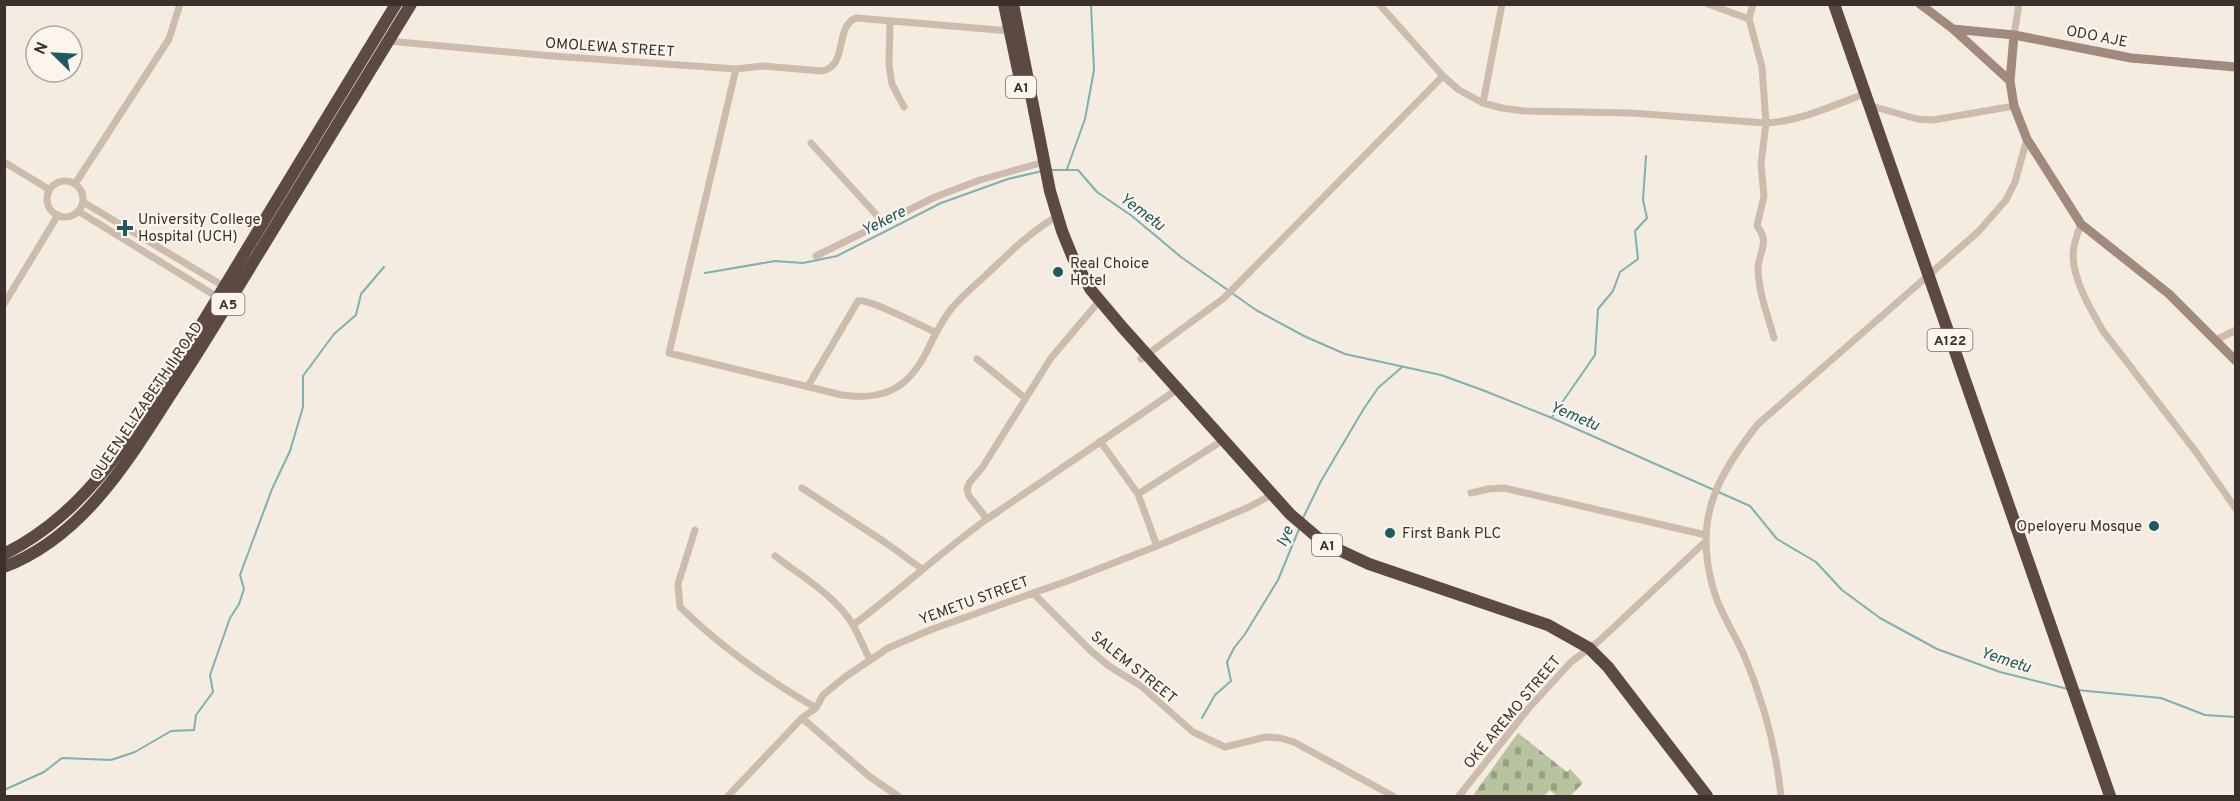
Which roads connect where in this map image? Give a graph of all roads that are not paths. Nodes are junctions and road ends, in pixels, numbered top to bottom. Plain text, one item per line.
1 (180, 4) edge
2 (396, 4) edge
3 (411, 4) edge
4 (1004, 4) edge
5 (1013, 4) edge
6 (1379, 4) edge
7 (1502, 4) edge
8 (1708, 4) edge
9 (1754, 4) edge
10 (1833, 4) edge
11 (1841, 4) edge
12 (1920, 4) edge
13 (2019, 4) edge
14 (1749, 19) junction
15 (890, 21) junction
16 (1953, 30) junction
17 (1014, 31) junction
18 (2014, 35) junction
19 (388, 41) junction
20 (2235, 67) edge
21 (736, 69) junction
22 (1443, 76) junction
23 (2010, 81) junction
24 (1864, 94) junction
25 (1483, 103) junction
26 (1875, 106) junction
27 (2014, 106) junction
28 (904, 107) dead end
29 (1766, 123) junction
30 (2027, 139) junction
31 (812, 143) dead end
32 (4, 162) edge
33 (1042, 170) junction
34 (75, 184) junction
35 (50, 190) junction
36 (83, 202) junction
37 (78, 211) junction
38 (58, 215) junction
39 (1051, 219) junction
40 (883, 222) junction
41 (2081, 224) junction
42 (155, 244) junction
43 (149, 255) junction
44 (816, 256) dead end
45 (1930, 273) junction
46 (230, 290) junction
47 (223, 301) junction
48 (4, 304) edge
49 (1095, 306) junction
50 (2235, 330) edge
51 (935, 332) junction
52 (1774, 338) dead end
53 (2216, 340) junction
54 (1144, 357) junction
55 (978, 359) dead end
56 (2235, 361) edge
57 (808, 386) junction
58 (1172, 393) junction
59 (1025, 398) junction
60 (1100, 441) junction
61 (1217, 444) junction
62 (127, 451) junction
63 (802, 489) dead end
64 (1471, 493) dead end
65 (1138, 494) junction
66 (1268, 495) junction
67 (2235, 509) edge
68 (987, 519) junction
69 (695, 530) dead end
70 (1706, 538) junction
71 (1157, 546) junction
72 (4, 554) edge
73 (776, 556) dead end
74 (4, 567) edge
75 (922, 569) junction
76 (1033, 592) junction
77 (853, 625) junction
78 (1586, 650) junction
79 (870, 660) junction
80 (2081, 706) junction
81 (816, 708) junction
82 (802, 718) junction
83 (1463, 795) edge
84 (728, 796) edge
85 (898, 796) edge
86 (1393, 796) edge
87 (1697, 796) edge
88 (1707, 796) edge
89 (1781, 796) edge
90 (2109, 796) edge
91 (2116, 796) edge

1 - 34 street
2 - 46 highway, QUEEN ELIZABETH II ROAD / A5
3 - 19 highway, QUEEN ELIZABETH II ROAD / A5
4 - 17 highway, A1
5 - 17 highway, A1
6 - 22 street
7 - 25 street
8 - 14 street
9 - 14 street
10 - 24 highway, A122
11 - 26 highway, A122
12 - 16 street
13 - 18 street
14 - 29 street
15 - 17 street
15 - 21 street, OMOLEWA STREET
15 - 28 street
16 - 18 street, ODO AJE
16 - 23 street
17 - 33 highway, A1
18 - 20 street, ODO AJE
18 - 23 street
19 - 21 street, OMOLEWA STREET
19 - 46 highway, QUEEN ELIZABETH II ROAD / A5
21 - 57 street
22 - 25 street
22 - 54 street
23 - 27 street
24 - 29 street
24 - 45 highway, A122
25 - 29 street
26 - 27 street
26 - 45 highway, A122
27 - 30 street
29 - 52 street
30 - 41 street
30 - 45 street
31 - 40 street
32 - 35 street
33 - 39 highway, A1
33 - 40 street
33 - 54 highway, A1
34 - 35 street
34 - 36 street
35 - 38 street
36 - 37 street
36 - 42 street
37 - 38 street
37 - 43 street
38 - 48 street
39 - 49 highway, A1
39 - 51 street
40 - 44 street
41 - 53 street
41 - 67 street
42 - 43 street
42 - 46 street
43 - 47 street
45 - 70 street
45 - 80 highway, A122
46 - 47 highway, QUEEN ELIZABETH II ROAD / A5
47 - 62 highway, QUEEN ELIZABETH II ROAD / A5
49 - 54 highway, A1
49 - 59 street
50 - 53 street
51 - 57 street
51 - 57 street
53 - 56 street
54 - 58 highway, A1
54 - 66 highway, A1
55 - 59 street
58 - 60 street
58 - 61 highway, A1
59 - 68 street
60 - 65 street
60 - 68 street
61 - 65 street
61 - 66 highway, A1
62 - 72 highway, QUEEN ELIZABETH II ROAD / A5
62 - 74 highway, QUEEN ELIZABETH II ROAD / A5
63 - 75 street
64 - 70 street
65 - 71 street
66 - 71 street, YEMETU STREET
66 - 78 highway, A1
68 - 75 street
69 - 81 street
70 - 78 street, OKE AREMO STREET
70 - 89 street
71 - 76 street, YEMETU STREET
73 - 77 street
75 - 77 street
76 - 79 street, YEMETU STREET
76 - 86 street, SALEM STREET
77 - 79 street
78 - 83 street, OKE AREMO STREET
78 - 87 highway, A1
78 - 88 highway, A1
79 - 81 street, YEMETU STREET
80 - 90 highway, A122
80 - 91 highway, A122
81 - 82 street, YEMETU STREET
82 - 84 street, YEMETU STREET
82 - 85 street

